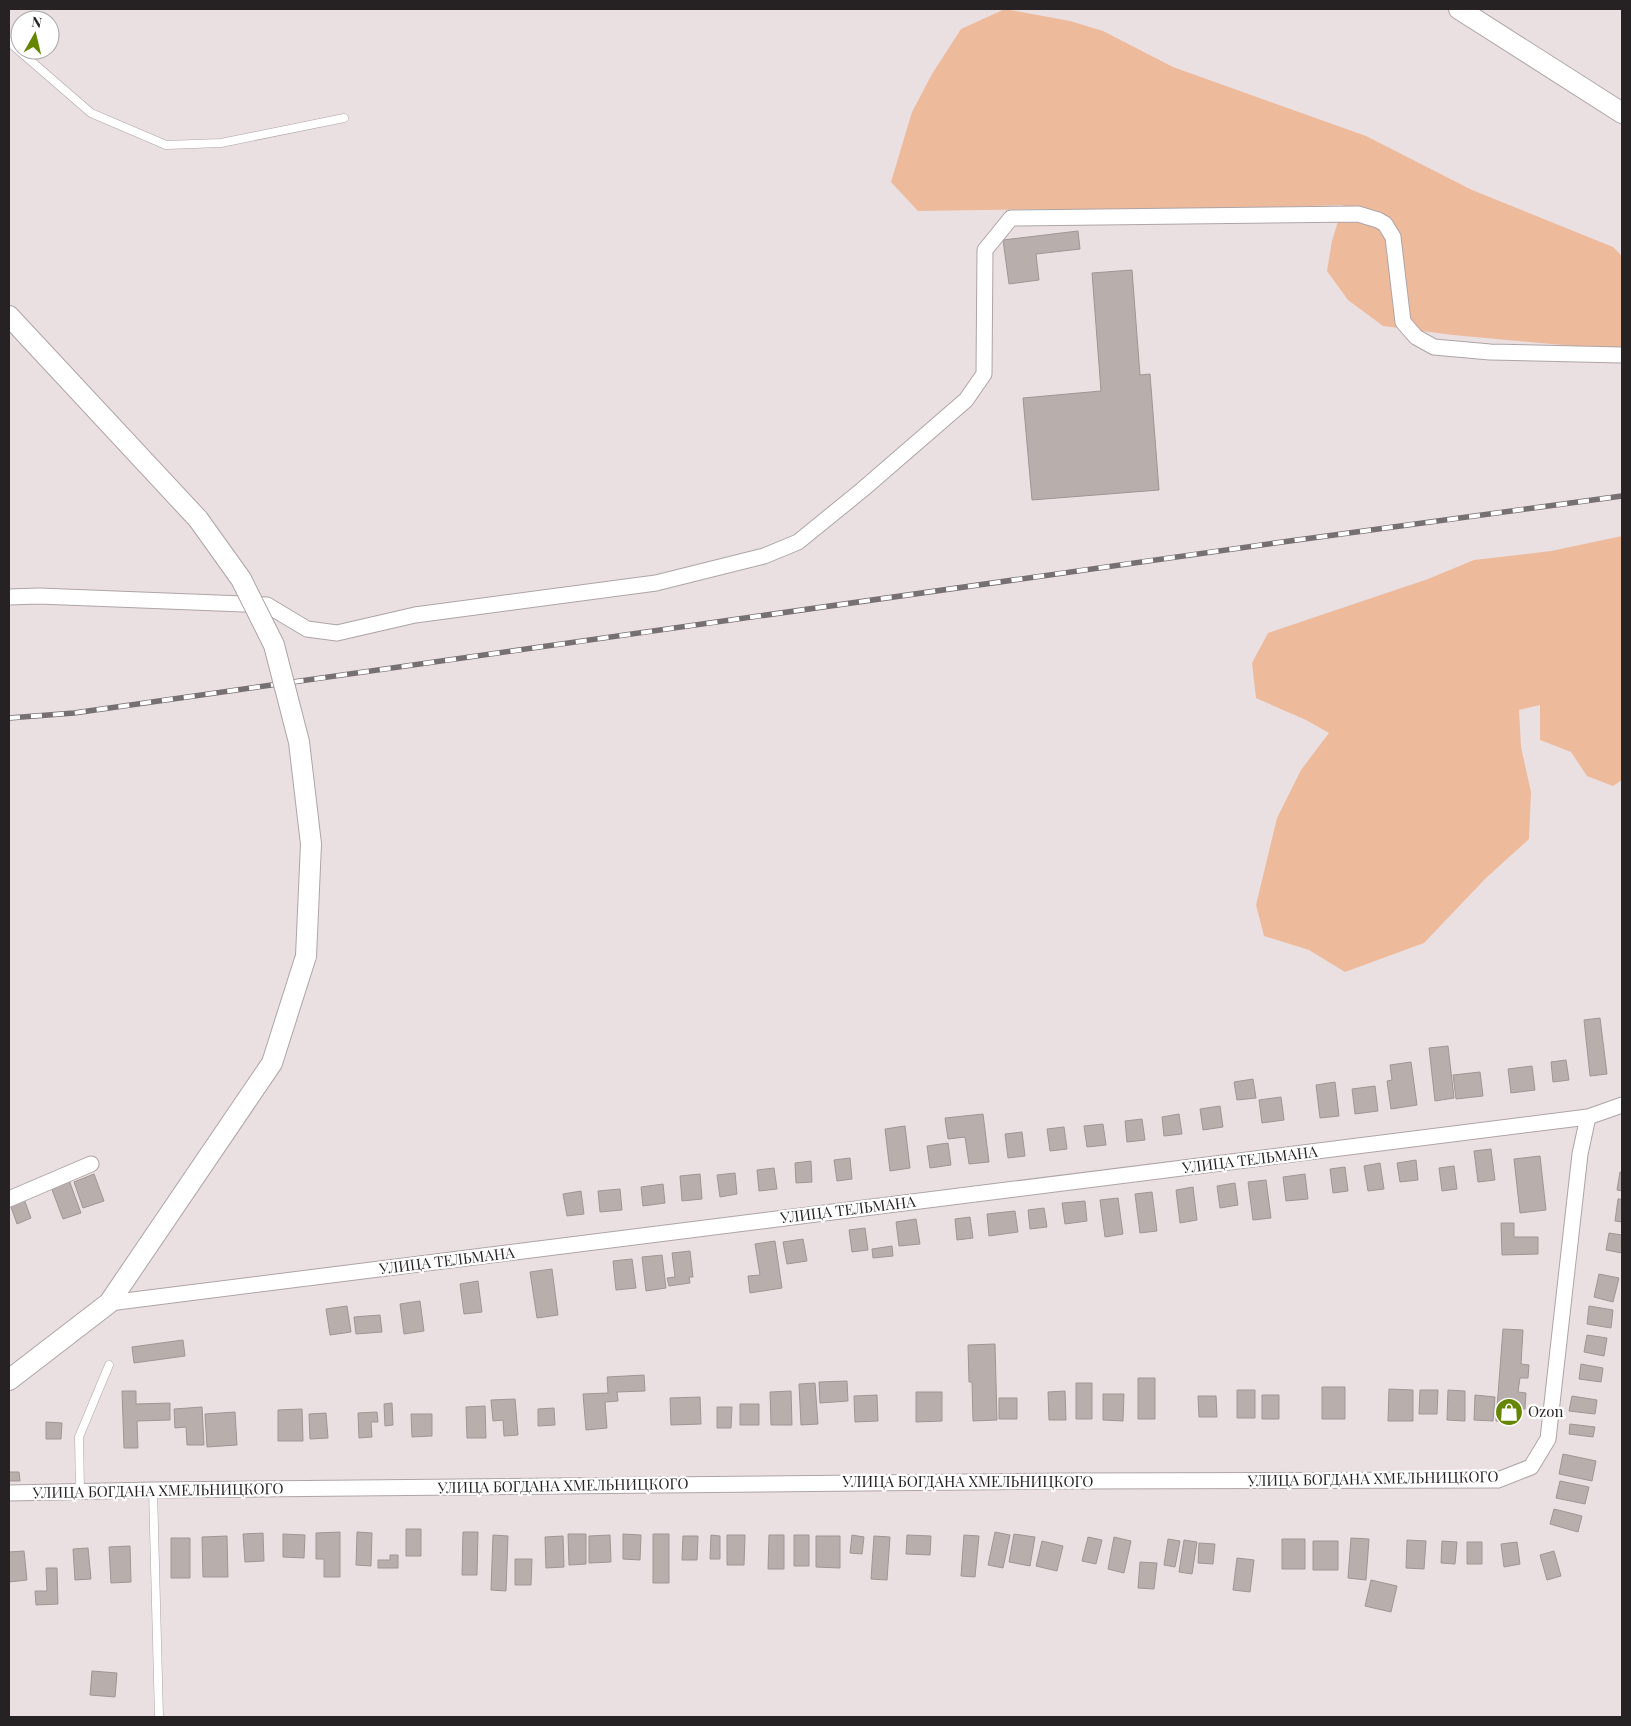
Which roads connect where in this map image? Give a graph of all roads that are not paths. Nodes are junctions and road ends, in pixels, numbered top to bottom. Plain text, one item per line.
1 (1459, 9) edge
2 (9, 42) edge
3 (1622, 113) edge
4 (344, 118) dead end
5 (9, 316) edge
6 (1622, 355) edge
7 (9, 597) edge
8 (1622, 1105) edge
9 (1588, 1117) junction
10 (91, 1164) dead end
11 (9, 1198) edge
12 (109, 1303) junction
13 (109, 1364) dead end
14 (9, 1380) edge
15 (153, 1490) junction
16 (80, 1492) junction
17 (9, 1493) edge
18 (159, 1717) edge

1 - 3 street
2 - 4 lane
5 - 12 street, bridge
6 - 7 street
8 - 9 street
9 - 12 street, УЛИЦА ТЕЛЬМАНА
9 - 15 street, УЛИЦА БОГДАНА ХМЕЛЬНИЦКОГО
10 - 11 street
12 - 14 street
13 - 16 lane
15 - 16 street, УЛИЦА БОГДАНА ХМЕЛЬНИЦКОГО
15 - 18 lane
16 - 17 street, УЛИЦА БОГДАНА ХМЕЛЬНИЦКОГО

